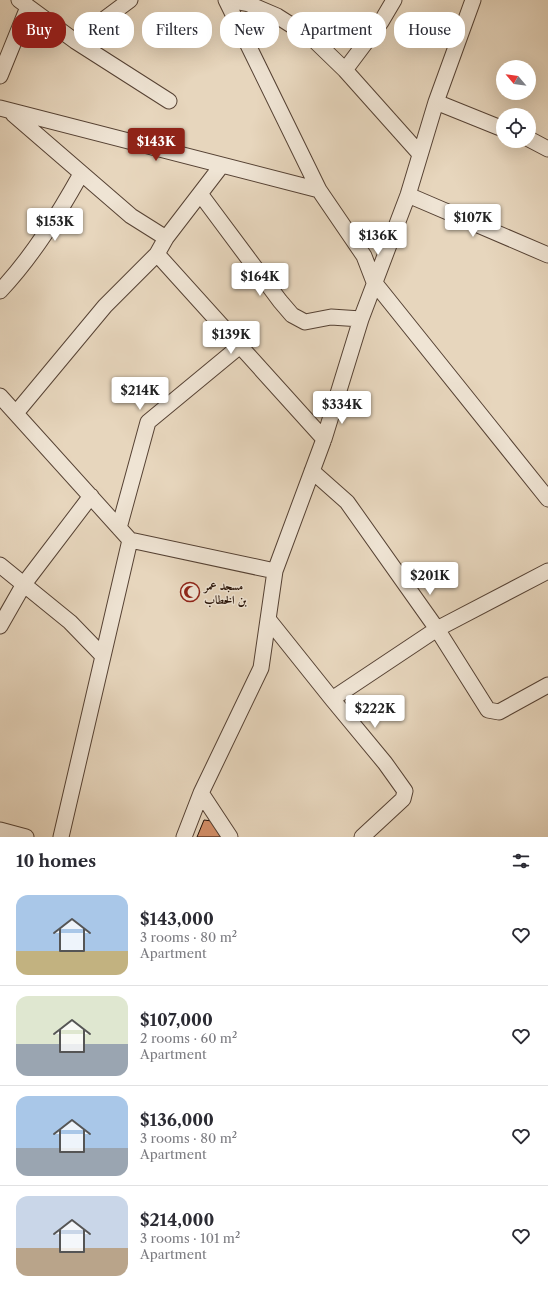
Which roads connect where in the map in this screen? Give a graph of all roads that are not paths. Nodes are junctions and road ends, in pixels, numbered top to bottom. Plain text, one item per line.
1 (130, 0) edge
2 (227, 0) edge
3 (394, 0) edge
4 (473, 0) edge
5 (24, 3) edge
6 (114, 12) edge
7 (74, 40) edge
8 (86, 48) edge
9 (345, 70) junction
10 (0, 76) edge
11 (169, 101) dead end
12 (436, 102) junction
13 (5, 110) edge
14 (496, 126) edge
15 (536, 143) edge
16 (548, 149) edge
17 (420, 154) junction
18 (222, 165) junction
19 (81, 174) junction
20 (319, 190) junction
21 (201, 195) junction
22 (408, 195) junction
23 (166, 238) junction
24 (157, 254) junction
25 (548, 255) edge
26 (374, 282) junction
27 (0, 291) edge
28 (361, 319) junction
29 (240, 346) junction
30 (0, 396) edge
31 (16, 413) junction
32 (324, 439) junction
33 (312, 471) junction
34 (90, 496) junction
35 (548, 500) edge
36 (119, 528) junction
37 (130, 540) junction
38 (0, 565) edge
39 (275, 571) junction
40 (548, 571) edge
41 (24, 584) junction
42 (268, 619) junction
43 (0, 626) edge
44 (437, 629) junction
45 (103, 656) junction
46 (548, 685) edge
47 (332, 699) junction
48 (200, 793) junction
49 (0, 830) edge
50 (26, 837) edge
51 (61, 837) edge
52 (184, 837) edge
53 (230, 837) edge
54 (362, 837) edge

1 - 6 street
2 - 9 street
2 - 20 street
3 - 9 street
4 - 12 street
5 - 7 street
5 - 10 street
8 - 11 street
9 - 17 street
12 - 14 street
12 - 17 street
13 - 18 street
13 - 19 street
15 - 16 street
17 - 22 street
18 - 20 street
18 - 21 street
19 - 23 street
19 - 27 street
20 - 26 street
21 - 23 street
21 - 28 street
22 - 25 street
22 - 26 street
23 - 24 street
24 - 29 street
24 - 31 street
26 - 28 street
26 - 35 street
28 - 32 street
29 - 32 street
29 - 36 street
30 - 31 street
31 - 34 street
32 - 33 street
33 - 39 street
33 - 44 street
34 - 36 street
34 - 41 street
36 - 37 street
37 - 39 street
37 - 45 street
38 - 41 street
39 - 42 street
40 - 44 street
41 - 43 street
41 - 45 street
42 - 47 street
42 - 48 street
44 - 46 street
44 - 47 street
45 - 51 street
47 - 54 street
48 - 52 street
48 - 53 street
49 - 50 street

